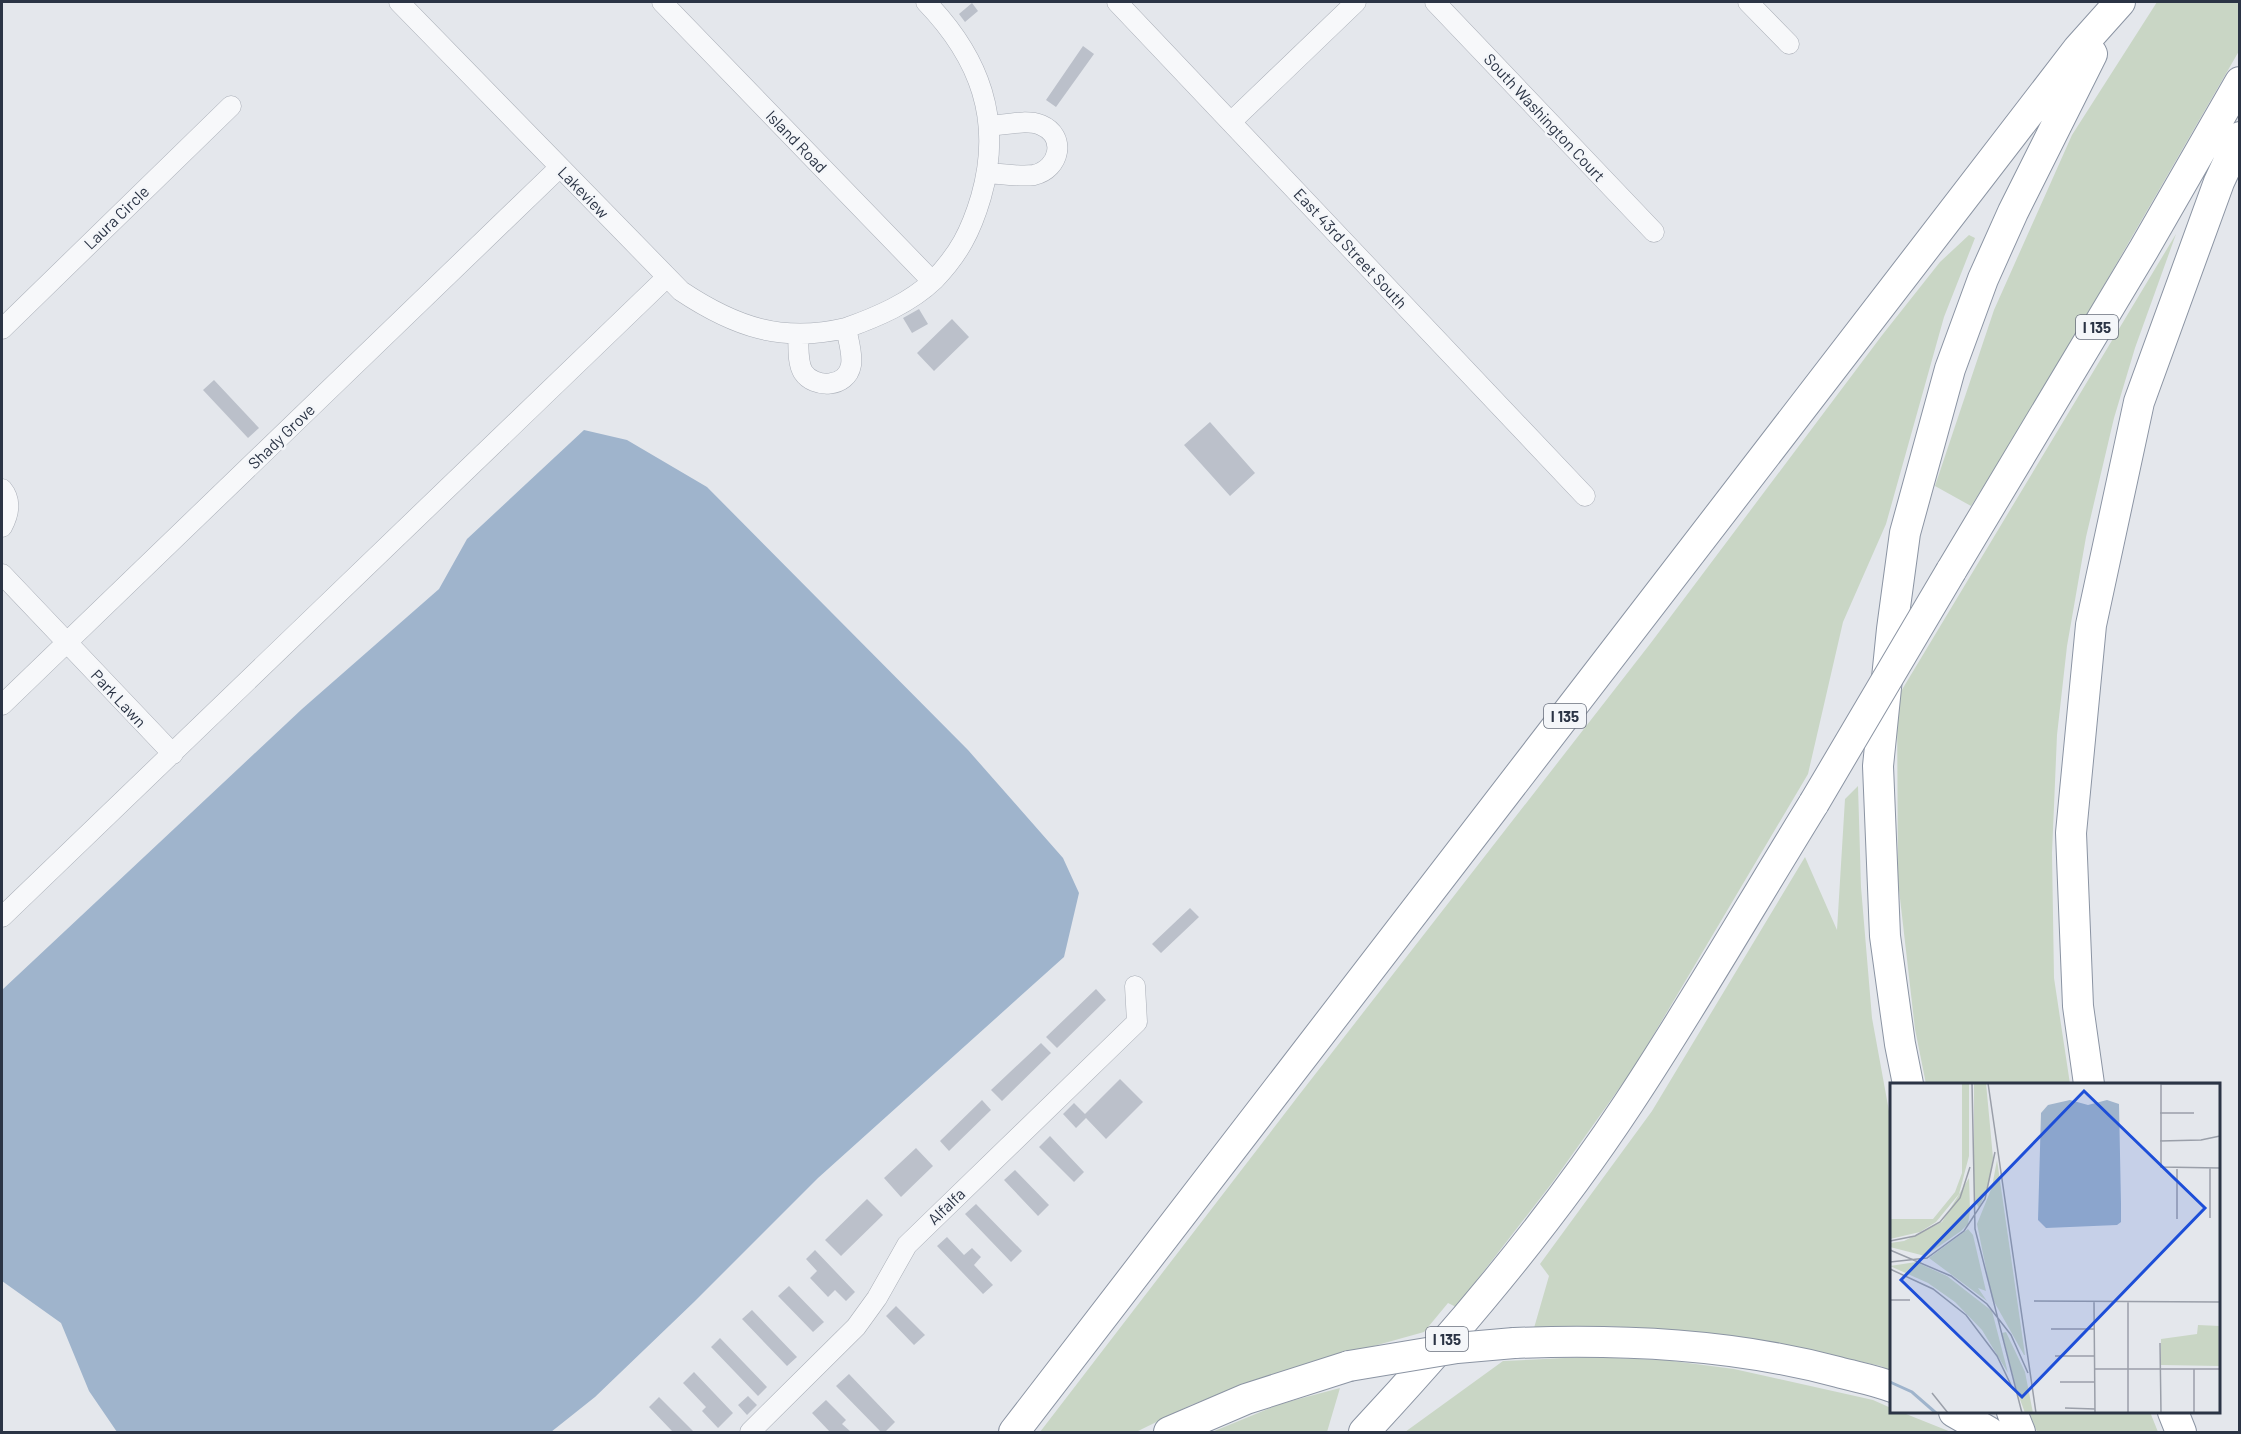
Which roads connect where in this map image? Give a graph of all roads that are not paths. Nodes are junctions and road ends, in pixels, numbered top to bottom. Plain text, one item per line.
1 (399, 2) edge
2 (662, 2) edge
3 (926, 2) edge
4 (1117, 2) edge
5 (1356, 2) edge
6 (1436, 2) edge
7 (1748, 2) edge
8 (2121, 2) edge
9 (1789, 44) dead end
10 (2240, 82) edge
11 (231, 106) dead end
12 (1232, 121) junction
13 (990, 126) junction
14 (2240, 136) edge
15 (560, 167) junction
16 (988, 173) junction
17 (1654, 232) dead end
18 (667, 277) junction
19 (932, 281) junction
20 (2, 328) edge
21 (846, 328) junction
22 (798, 335) junction
23 (2, 489) edge
24 (1585, 496) dead end
25 (5, 519) edge
26 (2, 574) edge
27 (66, 642) junction
28 (2, 705) edge
29 (173, 754) junction
30 (2, 917) edge
31 (1136, 986) dead end
32 (1908, 1083) edge
33 (2088, 1083) edge
34 (1890, 1386) edge
35 (1956, 1413) edge
36 (2012, 1413) edge
37 (2173, 1413) edge
38 (750, 1432) edge
39 (1014, 1432) edge
40 (1169, 1432) edge
41 (1364, 1432) edge
42 (1989, 1432) edge
43 (2020, 1432) edge
44 (2181, 1432) edge

1 - 15 street, Lakeview
2 - 19 street, Island Road
3 - 13 street, Lakeview
4 - 12 street, East 43rd Street South
5 - 12 street
6 - 17 street, South Washington Court
7 - 9 street
8 - 32 highway
8 - 39 highway, I 135
10 - 41 highway, I 135, bridge
11 - 20 street, Laura Circle
12 - 24 street, East 43rd Street South
13 - 16 street, Lakeview
13 - 16 street
14 - 33 highway
15 - 18 street, Lakeview
15 - 27 street, Shady Grove
16 - 19 street, Lakeview
18 - 22 street, Lakeview
18 - 29 street
19 - 21 street, Lakeview
21 - 22 street, Lakeview
21 - 22 street
23 - 25 street
26 - 27 street, Park Lawn
27 - 28 street, Shady Grove
27 - 29 street, Park Lawn
29 - 30 street
31 - 38 street, Alfalfa
34 - 40 highway, bridge
35 - 42 highway
36 - 43 highway
37 - 44 highway

